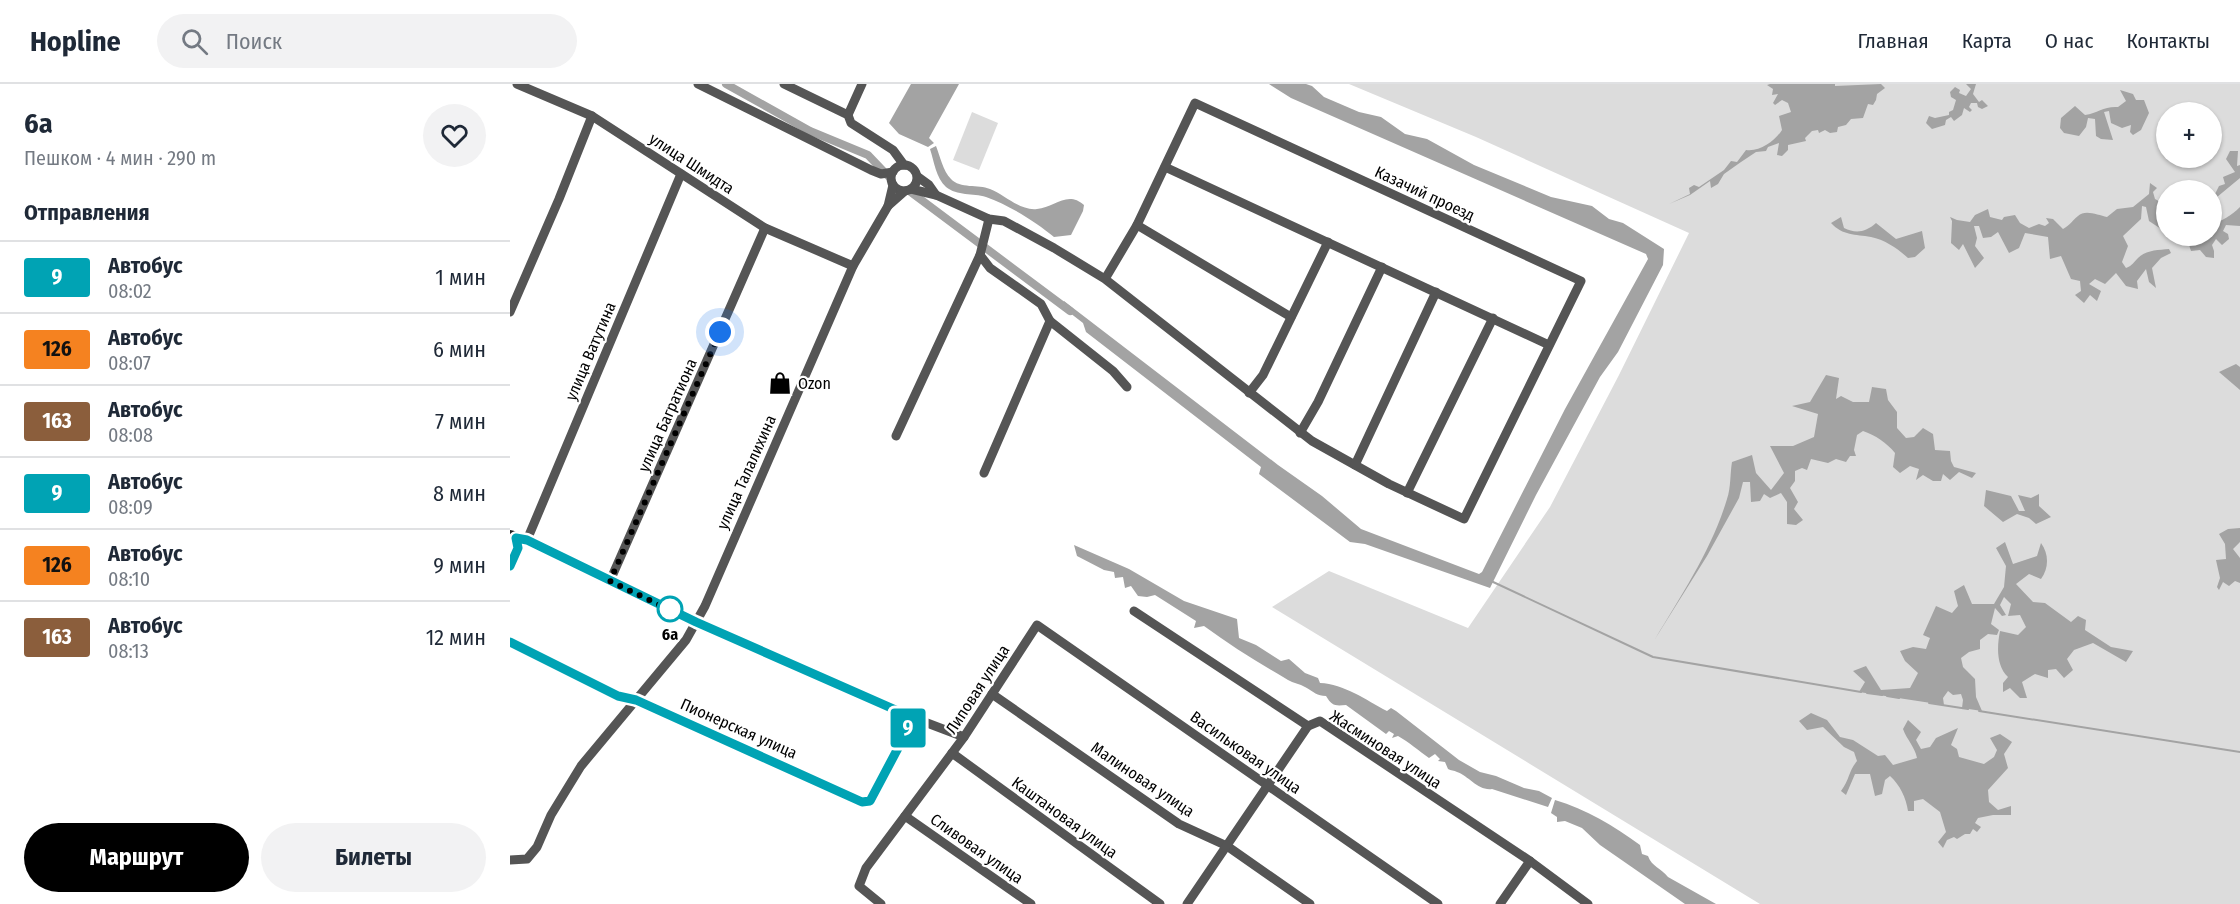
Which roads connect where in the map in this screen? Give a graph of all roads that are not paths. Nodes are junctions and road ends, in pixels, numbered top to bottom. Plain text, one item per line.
1 (517, 84) edge
2 (698, 84) edge
3 (784, 84) edge
4 (862, 84) edge
5 (804, 88) edge
6 (848, 115) junction
7 (592, 116) junction
8 (904, 165) junction
9 (1165, 167) junction
10 (893, 172) junction
11 (681, 174) junction
12 (918, 177) junction
13 (893, 185) junction
14 (908, 190) junction
15 (936, 195) junction
16 (888, 206) junction
17 (988, 219) junction
18 (1137, 225) junction
19 (765, 228) junction
20 (1328, 242) junction
21 (980, 255) junction
22 (853, 266) junction
23 (1382, 267) junction
24 (1105, 279) junction
25 (1436, 292) junction
26 (510, 312) edge
27 (1291, 317) junction
28 (1493, 318) junction
29 (1050, 321) junction
30 (1549, 345) junction
31 (1127, 387) dead end
32 (1249, 393) junction
33 (1300, 433) junction
34 (896, 436) dead end
35 (1355, 465) junction
36 (984, 474) dead end
37 (1407, 493) junction
38 (518, 538) edge
39 (510, 566) edge
40 (610, 581) junction
41 (1134, 611) dead end
42 (696, 622) junction
43 (1037, 625) joint
44 (510, 642) edge
45 (992, 694) junction
46 (636, 700) junction
47 (914, 718) junction
48 (1308, 726) junction
49 (964, 737) junction
50 (952, 753) junction
51 (1269, 786) junction
52 (905, 816) junction
53 (1227, 846) junction
54 (510, 860) edge
55 (1530, 861) junction
56 (881, 904) edge
57 (1031, 904) edge
58 (1160, 904) edge
59 (1186, 904) edge
60 (1310, 904) edge
61 (1438, 904) edge
62 (1500, 904) edge
63 (1588, 904) edge

1 - 7 street, улица Шмидта
2 - 10 street
3 - 5 street
4 - 6 street
5 - 6 street
6 - 8 street
7 - 11 street, улица Шмидта
7 - 26 street
8 - 10 street
8 - 12 street
9 - 18 street, Казачий проезд
9 - 20 street
9 - 30 street, Казачий проезд
10 - 13 street
11 - 19 street, улица Шмидта
11 - 38 street, улица Ватутина
12 - 14 street
12 - 15 street
13 - 14 street
13 - 16 street
14 - 15 street
14 - 16 street
15 - 17 street
16 - 22 street, улица Талалихина
17 - 21 street
17 - 24 street
18 - 24 street, Казачий проезд
18 - 27 street
19 - 22 street, улица Шмидта
19 - 40 street, улица Багратиона
20 - 23 street
20 - 27 street
21 - 29 street
21 - 34 street
22 - 42 street, улица Талалихина
23 - 25 street
23 - 33 street
24 - 32 street
25 - 28 street
25 - 35 street
27 - 32 street
28 - 30 street
28 - 37 street
29 - 31 street
29 - 36 street
30 - 37 street, Казачий проезд
32 - 33 street
33 - 35 street
35 - 37 street
38 - 39 street
38 - 40 street
40 - 42 street
41 - 48 street, Жасминовая улица
42 - 46 street, улица Талалихина
42 - 47 street
43 - 45 street, Липовая улица
43 - 51 street, Васильковая улица
44 - 46 street, Пионерская улица
45 - 49 street, Липовая улица
45 - 53 street, Малиновая улица
46 - 47 street, Пионерская улица
46 - 54 street, улица Талалихина
47 - 49 street
48 - 51 street
48 - 55 street, Жасминовая улица
49 - 50 street, Липовая улица
50 - 52 street, Липовая улица
50 - 58 street, Каштановая улица
51 - 53 street
51 - 61 street, Васильковая улица
52 - 56 street, Липовая улица
52 - 57 street, Сливовая улица
53 - 59 street
53 - 60 street, Малиновая улица
55 - 62 street
55 - 63 street, Жасминовая улица

